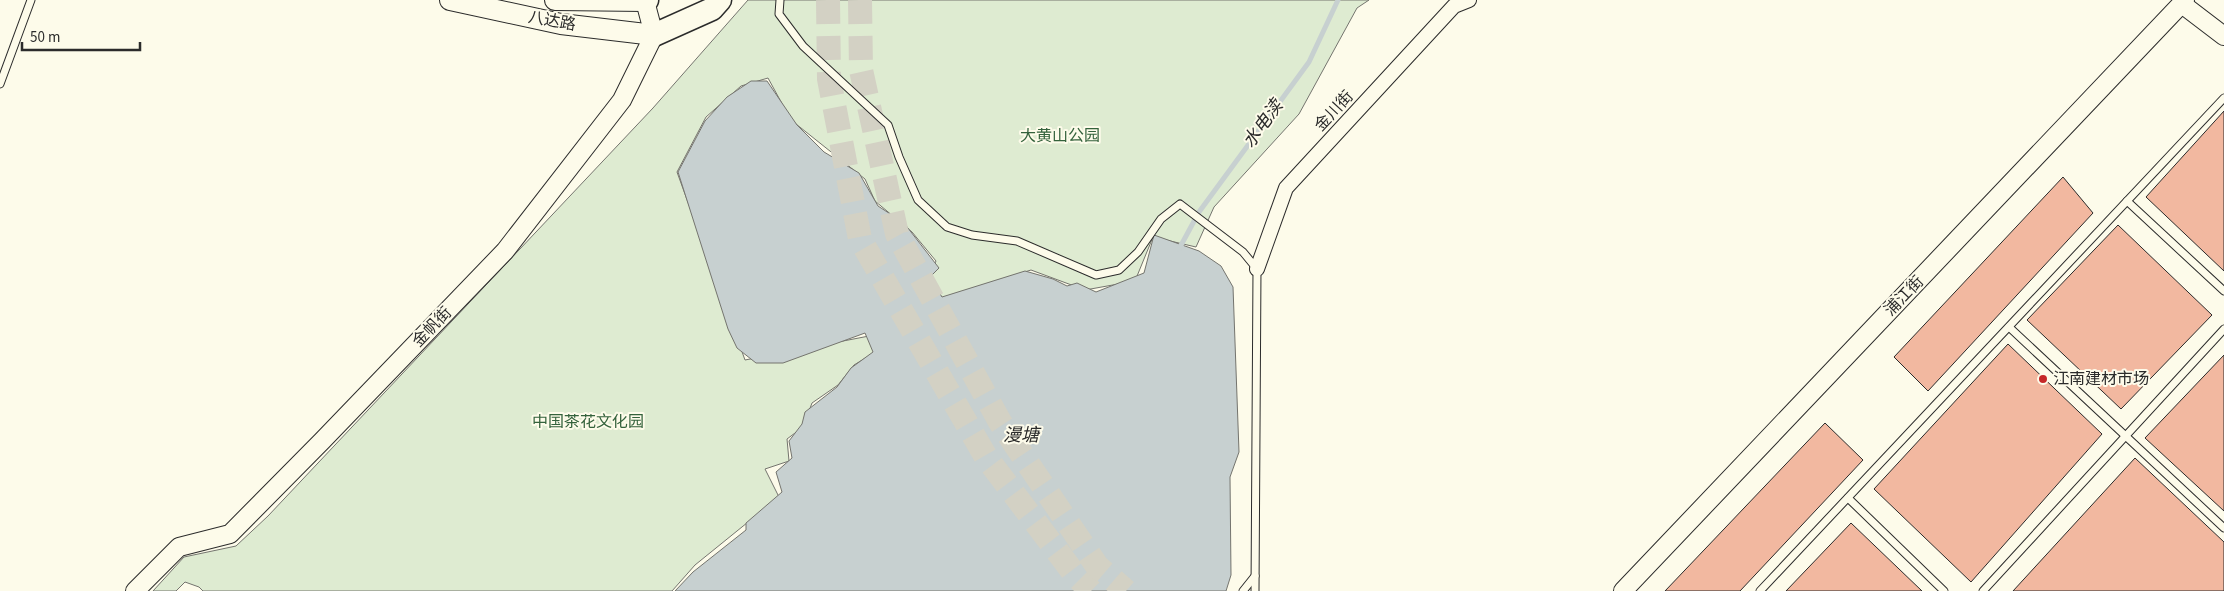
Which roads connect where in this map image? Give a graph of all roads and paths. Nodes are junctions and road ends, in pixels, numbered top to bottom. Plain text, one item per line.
1 (31, 0) edge
2 (450, 0) edge
3 (555, 0) edge
4 (621, 0) edge
5 (646, 0) edge
6 (720, 0) edge
7 (780, 0) edge
8 (1469, 0) edge
9 (2184, 2) edge
10 (654, 35) junction
11 (2224, 36) edge
12 (0, 84) edge
13 (2224, 98) edge
14 (2127, 202) junction
15 (1257, 269) junction
16 (2224, 291) edge
17 (2009, 328) junction
18 (2224, 329) edge
19 (2126, 436) junction
20 (1848, 498) junction
21 (2224, 528) edge
22 (1255, 576) junction
23 (135, 591) edge
24 (1243, 591) edge
25 (1254, 591) edge
26 (1623, 591) edge
27 (1760, 591) edge
28 (1944, 591) edge
29 (1983, 591) edge

1 - 12 lane
2 - 10 main road, 八达路
3 - 4 main road
4 - 5 main road
5 - 10 street
6 - 10 main road
7 - 15 lane
8 - 15 street, 金川街
9 - 11 street
9 - 26 street, 浦江街
10 - 23 street, 金帆街
13 - 14 lane
14 - 16 lane
14 - 17 lane
15 - 22 lane
17 - 19 lane
17 - 20 lane
18 - 19 lane
19 - 21 lane
19 - 29 lane
20 - 27 lane
20 - 28 lane
22 - 24 lane
22 - 25 lane

